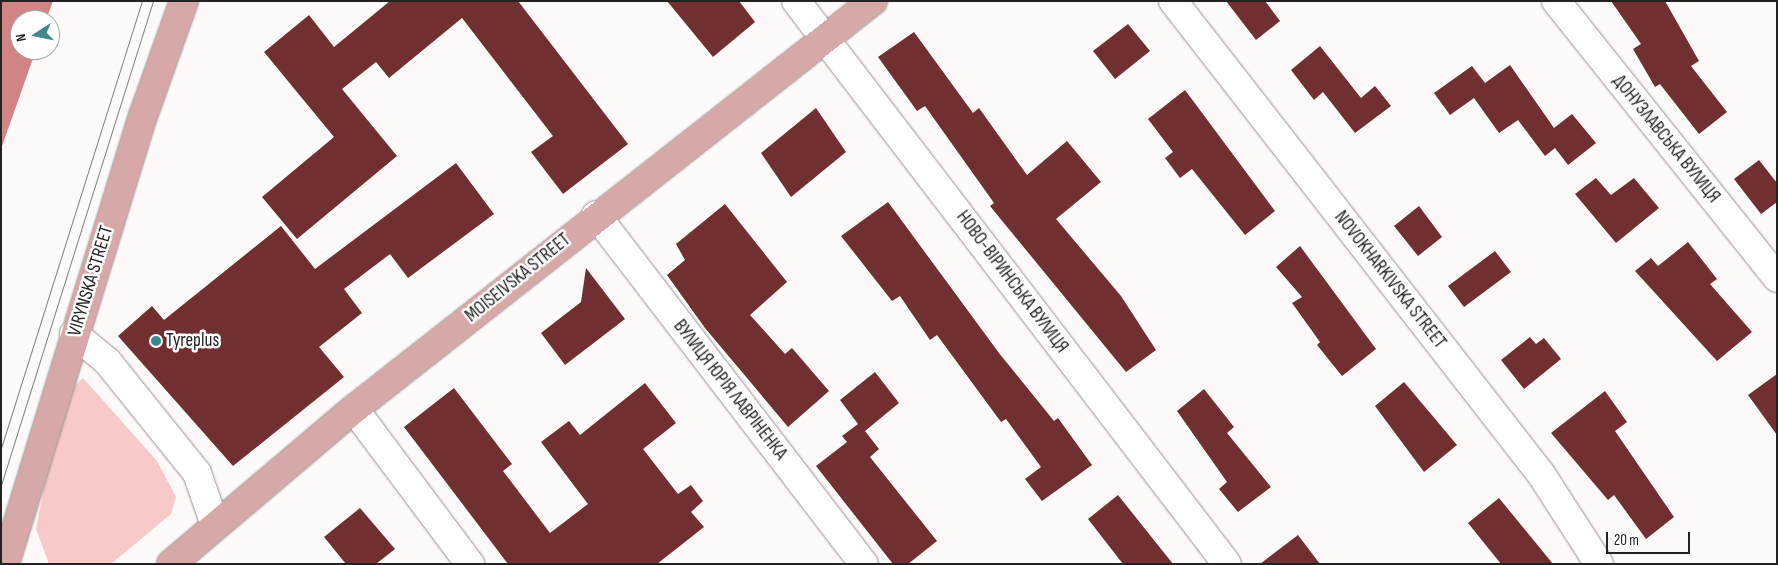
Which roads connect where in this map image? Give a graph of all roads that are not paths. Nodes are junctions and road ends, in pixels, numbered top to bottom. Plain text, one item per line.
1 (184, 1) edge
2 (796, 1) edge
3 (873, 1) edge
4 (1173, 1) edge
5 (1556, 1) edge
6 (825, 38) junction
7 (596, 215) junction
8 (1777, 278) edge
9 (74, 334) junction
10 (354, 409) junction
11 (215, 525) junction
12 (18, 528) junction
13 (5, 564) edge
14 (26, 564) edge
15 (171, 564) edge
16 (470, 564) edge
17 (864, 564) edge
18 (1227, 564) edge
19 (1599, 564) edge

1 - 9 main road, VIRYNSKA STREET
2 - 6 street, НОВО-ВІРИНСЬКА ВУЛИЦЯ
3 - 6 main road, MOISEIVSKA STREET
4 - 19 street, NOVOKHARKIVSKA STREET
5 - 8 street, ДОНУЗЛАВСЬКА ВУЛИЦЯ
6 - 7 main road, MOISEIVSKA STREET
6 - 18 street, НОВО-ВІРИНСЬКА ВУЛИЦЯ
7 - 10 main road, MOISEIVSKA STREET
7 - 17 street, ВУЛИЦЯ ЮРІЯ ЛАВРІНЕНКА
9 - 11 street
9 - 12 main road, VIRYNSKA STREET
10 - 11 main road, MOISEIVSKA STREET
10 - 16 street
11 - 15 main road, MOISEIVSKA STREET
12 - 13 main road, VIRYNSKA STREET
12 - 14 main road

